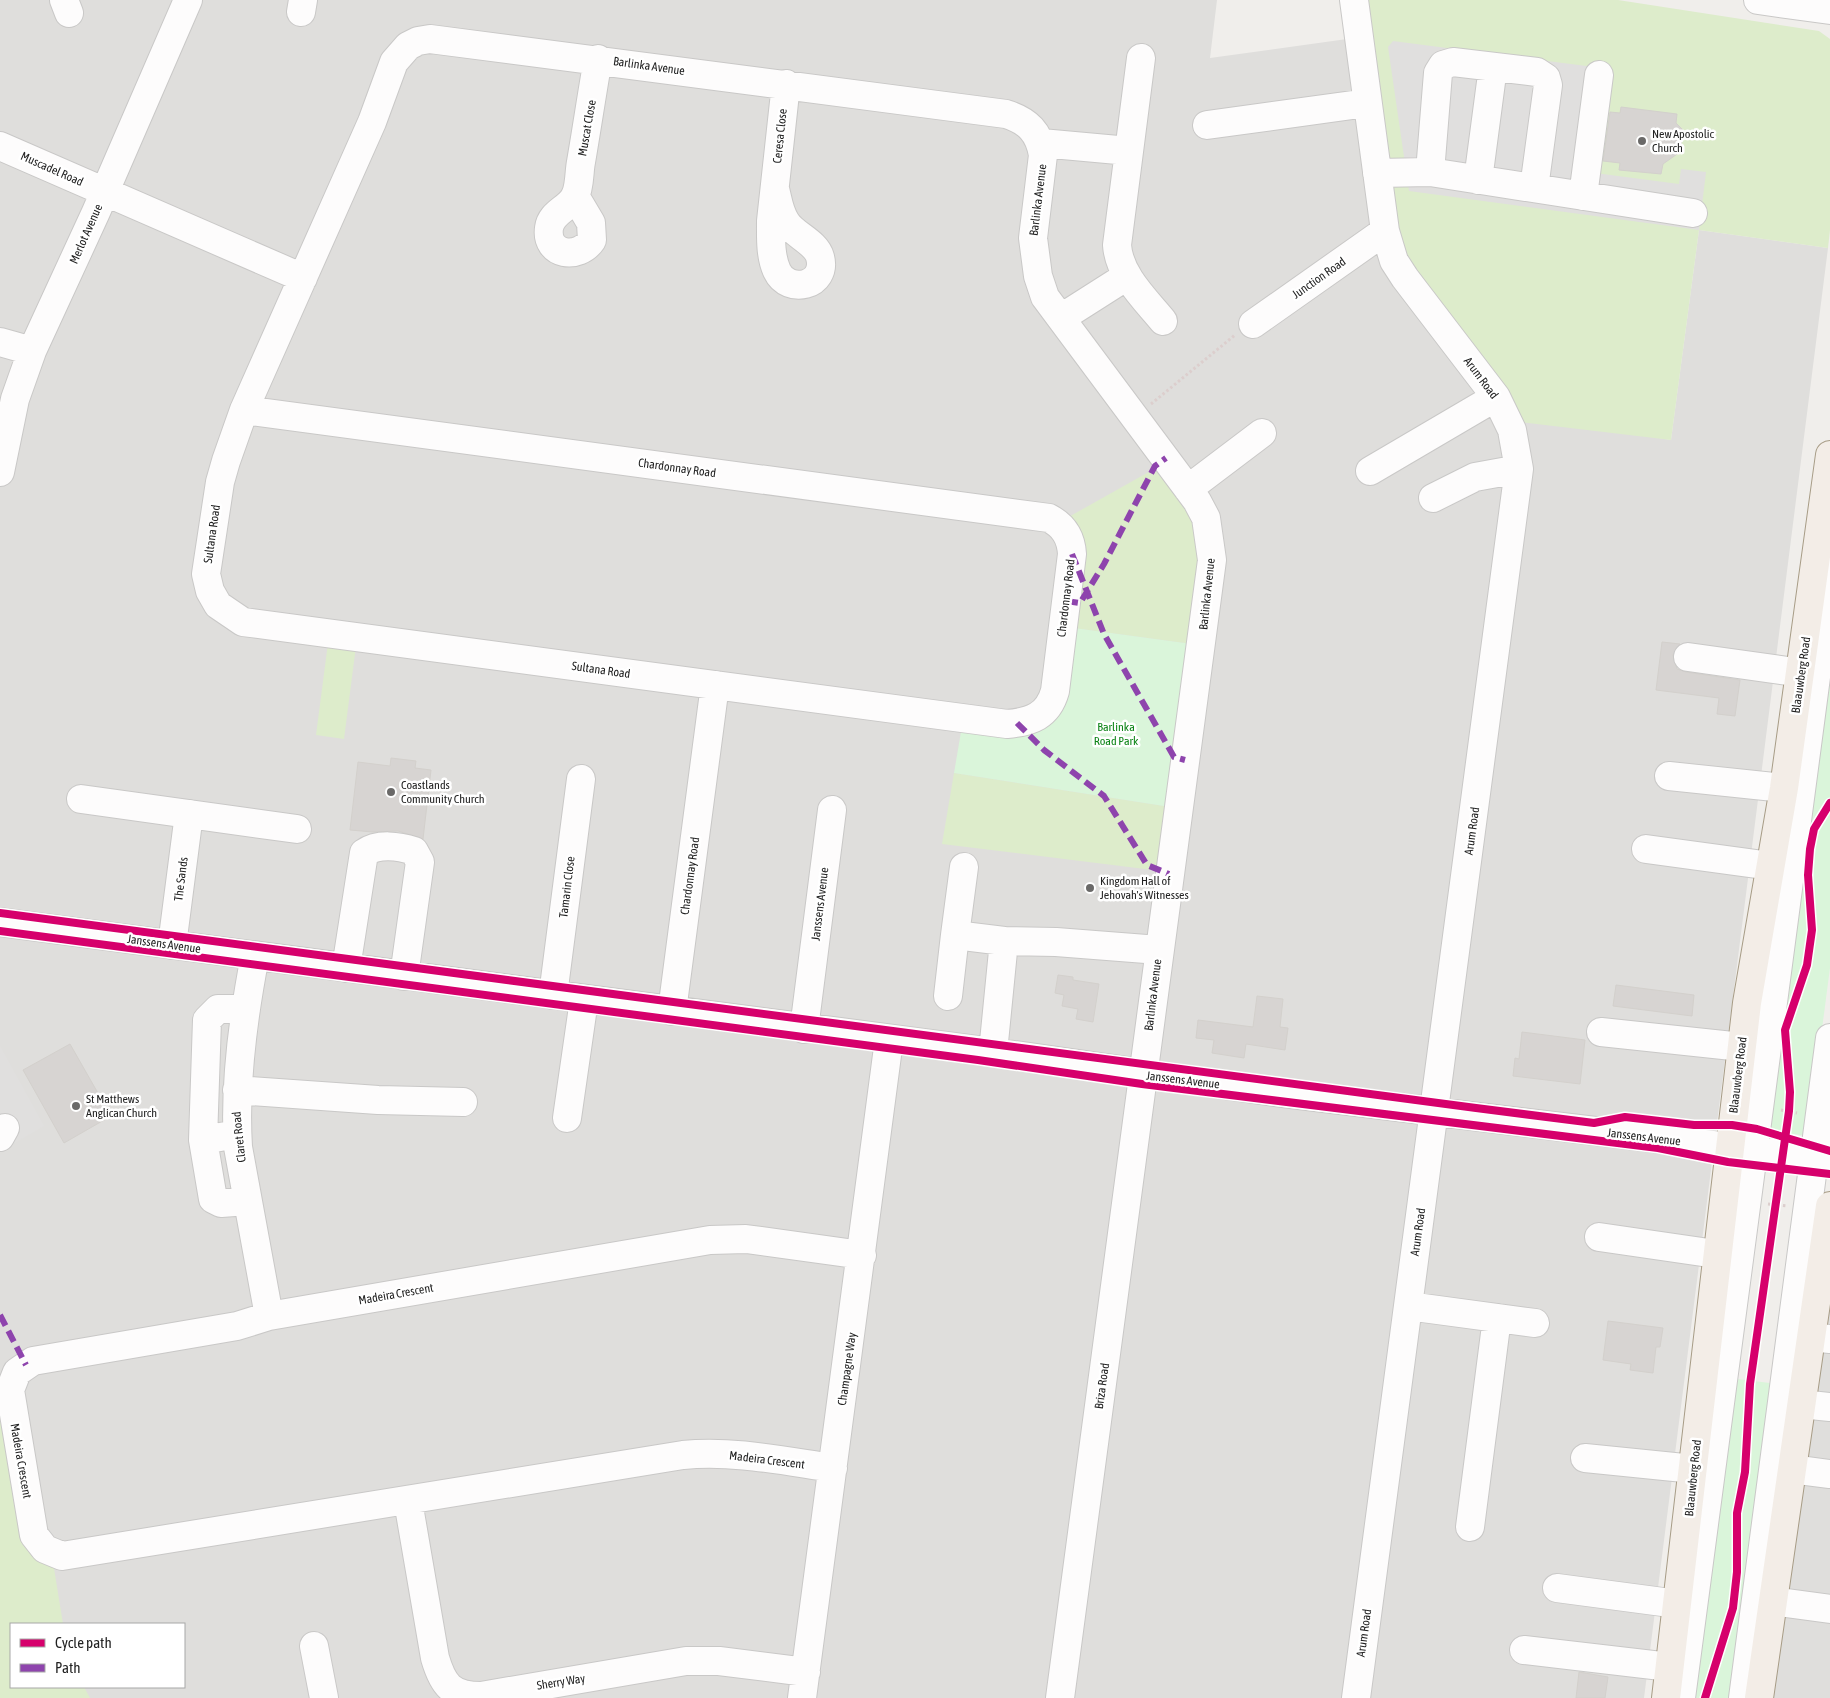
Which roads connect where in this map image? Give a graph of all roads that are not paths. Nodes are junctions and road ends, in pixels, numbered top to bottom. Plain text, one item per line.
1 (188, 0) edge
2 (1354, 0) edge
3 (1758, 0) edge
4 (1830, 10) edge
5 (1141, 58) dead end
6 (598, 59) junction
7 (1493, 67) junction
8 (1599, 75) dead end
9 (786, 84) junction
10 (1367, 103) junction
11 (1206, 125) dead end
12 (1040, 142) junction
13 (0, 146) edge
14 (1129, 151) junction
15 (1430, 172) junction
16 (1377, 173) junction
17 (1478, 180) junction
18 (1534, 188) junction
19 (775, 189) dead end
20 (104, 192) junction
21 (575, 196) dead end
22 (1583, 196) junction
23 (1693, 213) dead end
24 (1384, 231) junction
25 (1128, 276) junction
26 (303, 278) junction
27 (1061, 318) junction
28 (1162, 322) dead end
29 (1253, 324) road end
30 (0, 342) edge
31 (32, 351) junction
32 (1496, 397) junction
33 (244, 410) junction
34 (1262, 433) dead end
35 (1830, 455) edge
36 (1518, 469) junction
37 (1370, 471) dead end
38 (0, 472) edge
39 (1188, 489) junction
40 (1433, 498) dead end
41 (1830, 571) edge
42 (1688, 657) dead end
43 (1802, 673) junction
44 (715, 685) junction
45 (1669, 776) dead end
46 (581, 779) dead end
47 (1784, 788) junction
48 (81, 799) dead end
49 (832, 810) dead end
50 (189, 814) junction
51 (297, 829) dead end
52 (1646, 849) dead end
53 (1771, 866) junction
54 (964, 868) dead end
55 (0, 922) edge
56 (955, 935) junction
57 (1004, 942) junction
58 (172, 945) junction
59 (1159, 950) junction
60 (255, 956) junction
61 (346, 968) junction
62 (404, 976) junction
63 (552, 995) junction
64 (948, 996) dead end
65 (584, 1000) junction
66 (246, 1010) junction
67 (672, 1011) junction
68 (804, 1029) junction
69 (1601, 1032) dead end
70 (1830, 1038) edge
71 (889, 1040) junction
72 (1742, 1047) junction
73 (993, 1052) junction
74 (1143, 1075) junction
75 (237, 1090) junction
76 (463, 1102) dead end
77 (1434, 1112) junction
78 (567, 1118) dead end
79 (237, 1134) junction
80 (203, 1140) junction
81 (1742, 1149) junction
82 (1822, 1161) edge
83 (248, 1201) junction
84 (1830, 1206) edge
85 (1600, 1237) dead end
86 (1716, 1254) junction
87 (862, 1255) junction
88 (1408, 1306) junction
89 (269, 1316) junction
90 (1496, 1318) junction
91 (1535, 1323) dead end
92 (1820, 1338) edge
93 (1801, 1404) junction
94 (1830, 1407) edge
95 (1585, 1458) dead end
96 (833, 1468) junction
97 (1694, 1469) junction
98 (1791, 1469) junction
99 (1830, 1474) edge
100 (408, 1501) junction
101 (1470, 1527) dead end
102 (1557, 1588) dead end
103 (1771, 1601) junction
104 (1678, 1604) junction
105 (1830, 1609) edge
106 (314, 1646) dead end
107 (1524, 1650) dead end
108 (1670, 1667) junction
109 (804, 1685) edge
110 (537, 1692) edge
111 (446, 1696) edge
112 (324, 1698) edge
113 (1060, 1698) edge
114 (1356, 1698) edge
115 (1666, 1698) edge
116 (1681, 1698) edge
117 (1743, 1698) edge
118 (1759, 1698) edge

1 - 20 street, Merlot Avenue
2 - 10 street, Arum Road
3 - 4 street
5 - 14 street
6 - 9 street, Barlinka Avenue
6 - 21 street, Muscat Close
6 - 26 street, Barlinka Avenue
7 - 15 street
7 - 17 street
7 - 18 street
8 - 22 street
9 - 12 street, Barlinka Avenue
9 - 19 street, Ceresa Close
10 - 11 street
10 - 16 street, Arum Road
12 - 14 street
12 - 27 street, Barlinka Avenue
13 - 20 street, Muscadel Road
14 - 25 street
15 - 16 street
15 - 17 street
16 - 24 street, Arum Road
17 - 18 street
18 - 22 street
20 - 26 street
20 - 31 street, Merlot Avenue
22 - 23 street
24 - 29 street, Junction Road
24 - 32 street, Arum Road
25 - 27 street
25 - 28 street
26 - 33 street, Sultana Road
27 - 39 street, Barlinka Avenue
30 - 31 street
31 - 38 street, Merlot Avenue
32 - 36 street, Arum Road
32 - 37 street
33 - 44 street, Sultana Road
33 - 44 street, Chardonnay Road
34 - 39 street
35 - 43 main road, Blaauwberg Road
36 - 40 street
36 - 77 street, Arum Road
39 - 59 street, Barlinka Avenue
41 - 81 street
42 - 43 street
43 - 47 main road, Blaauwberg Road
44 - 67 street, Chardonnay Road
45 - 47 street
46 - 63 street, Tamarin Close
47 - 53 main road, Blaauwberg Road
48 - 50 street
49 - 68 street, Janssens Avenue
50 - 51 street
50 - 58 street, The Sands
52 - 53 street
53 - 72 main road, Blaauwberg Road
54 - 56 street
55 - 58 street, Janssens Avenue
56 - 57 street
56 - 64 street
57 - 59 street
57 - 73 street
58 - 60 street, Janssens Avenue
59 - 74 street, Barlinka Avenue
60 - 61 street, Janssens Avenue
60 - 66 street, Claret Road
61 - 62 street, Janssens Avenue
61 - 62 street
62 - 63 street, Janssens Avenue
63 - 65 street, Janssens Avenue
65 - 67 street, Janssens Avenue
65 - 78 street
66 - 75 street, Claret Road
66 - 80 street
67 - 68 street, Janssens Avenue
68 - 71 street, Janssens Avenue
69 - 72 street
70 - 82 street
71 - 73 street, Janssens Avenue
71 - 87 street, Champagne Way
72 - 81 main road, Blaauwberg Road
73 - 74 street, Janssens Avenue
74 - 77 street, Janssens Avenue
74 - 113 street, Briza Road
75 - 76 street
75 - 79 street, Claret Road
77 - 81 street, Janssens Avenue
77 - 88 street, Arum Road
79 - 80 street
79 - 83 street, Claret Road
80 - 83 street
81 - 82 street, Janssens Avenue
81 - 86 main road, Blaauwberg Road
81 - 116 street
82 - 117 street
83 - 89 street, Claret Road
84 - 92 main road
85 - 86 street
86 - 97 main road, Blaauwberg Road
87 - 89 street, Madeira Crescent
87 - 96 street, Champagne Way
88 - 90 street
88 - 114 street, Arum Road
89 - 100 street, Madeira Crescent
90 - 91 street
90 - 101 street
92 - 93 main road
93 - 94 street
93 - 98 main road
95 - 97 street
96 - 100 street, Madeira Crescent
96 - 109 street, Champagne Way
97 - 104 main road, Blaauwberg Road
98 - 99 street
98 - 103 main road
100 - 111 street, Sherry Way
102 - 104 street
103 - 105 street
103 - 118 main road
104 - 108 main road, Blaauwberg Road
106 - 112 street
107 - 108 street
108 - 115 main road, Blaauwberg Road
109 - 110 street, Sherry Way
110 - 111 street, Sherry Way

